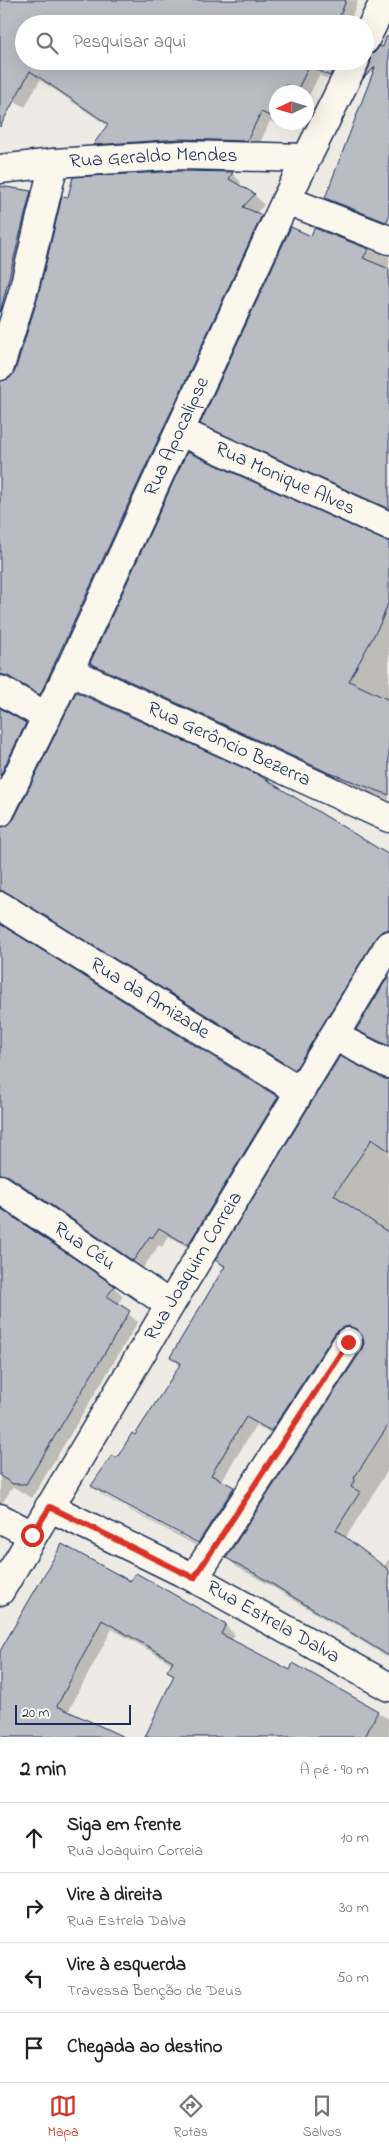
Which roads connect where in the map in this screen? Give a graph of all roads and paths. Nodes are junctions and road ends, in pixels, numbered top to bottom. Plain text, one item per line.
1 (386, 0) edge
2 (374, 23) edge
3 (350, 70) edge
4 (306, 158) junction
5 (54, 163) junction
6 (0, 169) edge
7 (286, 200) junction
8 (389, 240) edge
9 (0, 366) edge
10 (181, 432) junction
11 (389, 526) edge
12 (69, 671) junction
13 (0, 690) edge
14 (47, 717) junction
15 (0, 812) edge
16 (389, 818) edge
17 (0, 906) edge
18 (389, 945) edge
19 (334, 1036) junction
20 (389, 1064) edge
21 (299, 1091) junction
22 (0, 1189) edge
23 (170, 1305) junction
24 (348, 1342) dead end
25 (50, 1507) junction
26 (0, 1518) edge
27 (32, 1535) junction
28 (194, 1578) junction
29 (0, 1591) edge
30 (389, 1687) edge

1 - 2 street
3 - 4 street, Rua Apocalipse
4 - 5 street, Rua Geraldo Mendes
4 - 7 street, Rua Apocalipse
5 - 6 street, Rua Geraldo Mendes
5 - 9 street
7 - 8 street
7 - 10 street, Rua Apocalipse
10 - 11 street, Rua Monique Alves
10 - 12 street, Rua Apocalipse
12 - 14 street, Rua Apocalipse
12 - 16 street, Rua Gerôncio Bezerra
13 - 14 street
14 - 15 street, Rua Apocalipse
17 - 21 street, Rua da Amizade
18 - 19 street, Rua Joaquim Correia
19 - 20 street
19 - 21 street, Rua Joaquim Correia
21 - 23 street, Rua Joaquim Correia
22 - 23 street, Rua Céu
23 - 25 street, Rua Joaquim Correia
24 - 28 street
25 - 27 street, Rua Joaquim Correia
25 - 28 street, Rua Estrela Dalva
26 - 27 street
27 - 29 street, Rua Joaquim Correia
28 - 30 street, Rua Estrela Dalva

